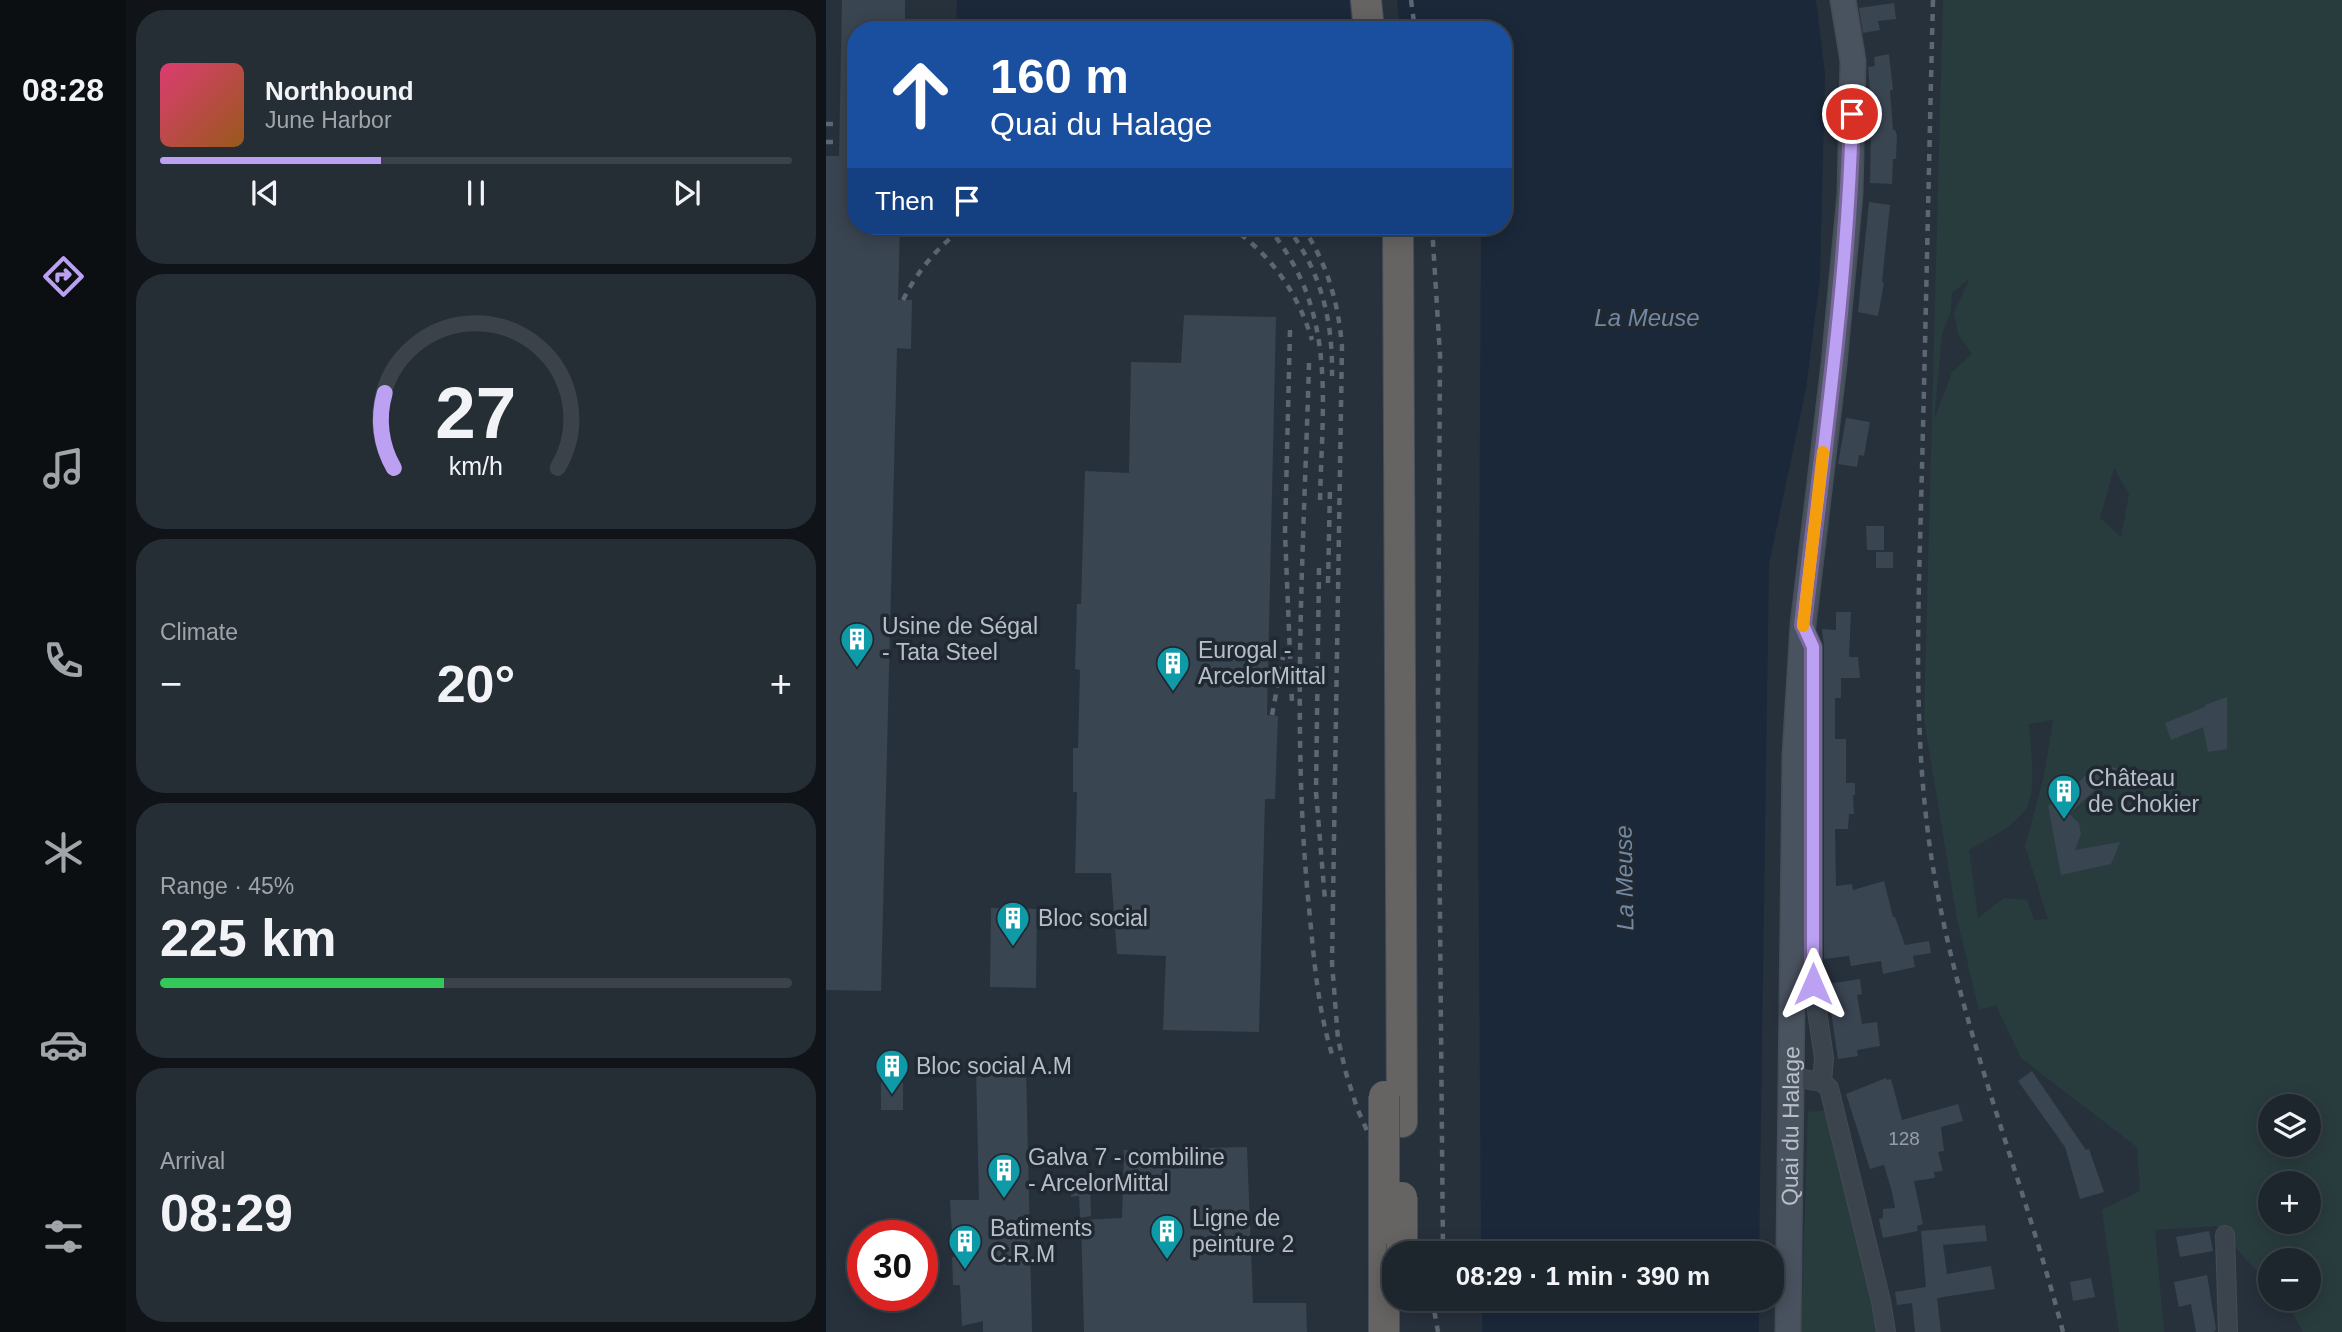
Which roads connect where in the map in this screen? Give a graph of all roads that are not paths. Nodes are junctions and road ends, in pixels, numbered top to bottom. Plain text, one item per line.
1 (1366, 0) edge
2 (1384, 0) edge
3 (1843, 0) edge
4 (1368, 21) edge
5 (1386, 21) edge
6 (1380, 235) edge
7 (1398, 235) edge
8 (1803, 625) junction
9 (1793, 1077) junction
10 (1822, 1082) junction
11 (2225, 1235) dead end
12 (1402, 1241) edge
13 (1402, 1311) edge
14 (1384, 1332) edge
15 (1402, 1332) edge
16 (1788, 1332) edge
17 (1886, 1332) edge
18 (2228, 1332) edge

1 - 4 highway
2 - 5 highway
3 - 8 main road, Quai du Halage
6 - 14 highway, bridge
7 - 12 highway, bridge
8 - 9 main road, Quai du Halage
8 - 10 street
9 - 10 street
9 - 16 main road, Quai du Halage
10 - 17 street
11 - 18 street
13 - 15 highway

